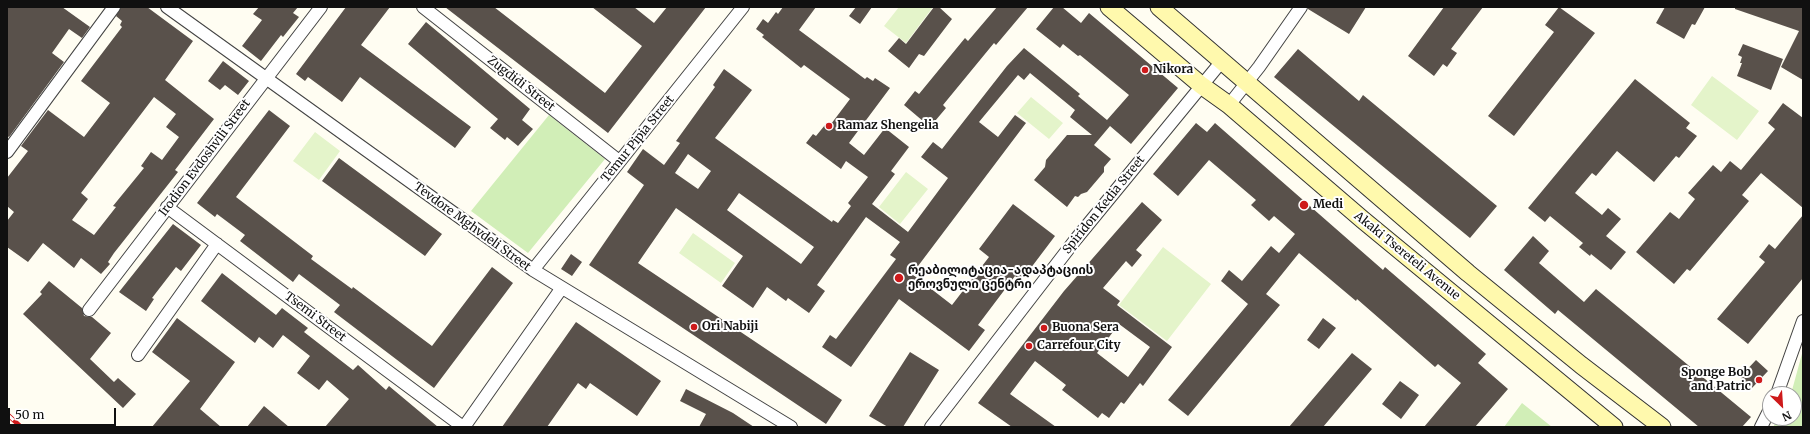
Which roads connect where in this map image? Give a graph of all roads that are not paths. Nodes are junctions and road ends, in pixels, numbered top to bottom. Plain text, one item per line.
1 (114, 7) edge
2 (167, 7) edge
3 (321, 7) edge
4 (423, 7) edge
5 (743, 7) edge
6 (1109, 7) edge
7 (1159, 7) edge
8 (1301, 7) edge
9 (1222, 61) junction
10 (266, 79) junction
11 (1248, 83) junction
12 (1201, 85) junction
13 (1230, 105) junction
14 (7, 152) edge
15 (619, 161) junction
16 (167, 207) junction
17 (217, 244) junction
18 (533, 270) junction
19 (561, 289) junction
20 (89, 310) dead end
21 (1803, 321) edge
22 (138, 355) dead end
23 (1780, 386) edge
24 (463, 427) edge
25 (791, 427) edge
26 (931, 427) edge
27 (1614, 427) edge
28 (1662, 427) edge

1 - 14 street
2 - 10 street, Tevdore Mghvdeli Street
3 - 10 street, Irodion Evdoshvili Street
4 - 15 street, Zugdidi Street
5 - 15 street, Temur Pipia Street
6 - 12 main road, Akaki Tsereteli Avenue
7 - 9 main road
8 - 11 street
9 - 11 main road
9 - 12 street, Spiridon Kedia Street
10 - 16 street, Irodion Evdoshvili Street
10 - 18 street, Tevdore Mghvdeli Street
11 - 13 street
11 - 28 main road
12 - 13 main road, Akaki Tsereteli Avenue
12 - 26 street, Spiridon Kedia Street
13 - 27 main road, Akaki Tsereteli Avenue
15 - 18 street, Temur Pipia Street
16 - 17 street, Tsemi Street
16 - 20 street, Irodion Evdoshvili Street
17 - 22 street
17 - 24 street, Tsemi Street
18 - 19 street, Tevdore Mghvdeli Street
19 - 24 street
19 - 25 street, Tevdore Mghvdeli Street
21 - 23 street

